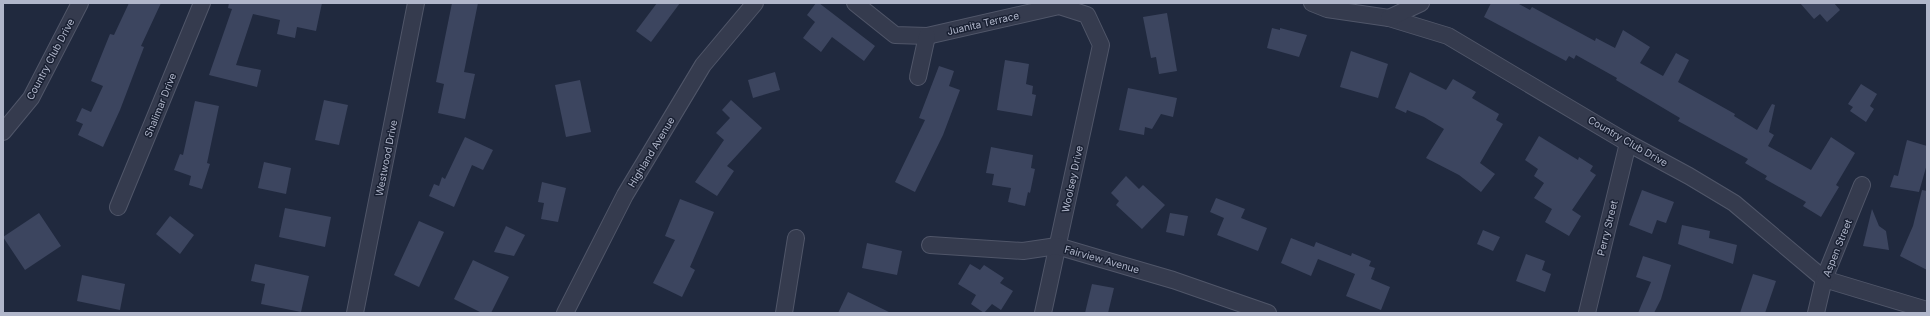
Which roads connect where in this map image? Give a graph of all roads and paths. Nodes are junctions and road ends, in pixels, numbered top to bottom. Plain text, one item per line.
1 (80, 3) edge
2 (202, 3) edge
3 (416, 3) edge
4 (755, 3) edge
5 (855, 3) edge
6 (1312, 3) edge
7 (1421, 3) edge
8 (1389, 18) junction
9 (927, 36) junction
10 (1101, 45) joint
11 (918, 76) dead end
12 (3, 132) edge
13 (1628, 143) junction
14 (1862, 185) dead end
15 (118, 207) dead end
16 (796, 238) dead end
17 (930, 245) dead end
18 (1057, 246) junction
19 (1824, 279) junction
20 (1927, 310) edge
21 (355, 313) edge
22 (565, 313) edge
23 (784, 313) edge
24 (1043, 313) edge
25 (1268, 313) edge
26 (1587, 313) edge
27 (1816, 313) edge

1 - 12 street, Country Club Drive
2 - 15 street, Shalimar Drive
3 - 21 street, Westwood Drive
4 - 22 street, Highland Avenue
5 - 9 street, Juanita Terrace
6 - 8 street, Country Club Drive
7 - 8 street
8 - 13 street, Country Club Drive
9 - 10 street, Juanita Terrace
9 - 11 street
10 - 18 street, Woolsey Drive
13 - 19 street, Country Club Drive
13 - 26 street, Perry Street
14 - 19 street, Aspen Street
16 - 23 street
17 - 18 street, Fairview Avenue
18 - 24 street, Woolsey Drive
18 - 25 street, Fairview Avenue
19 - 20 street, Country Club Drive
19 - 27 street, Aspen Street

